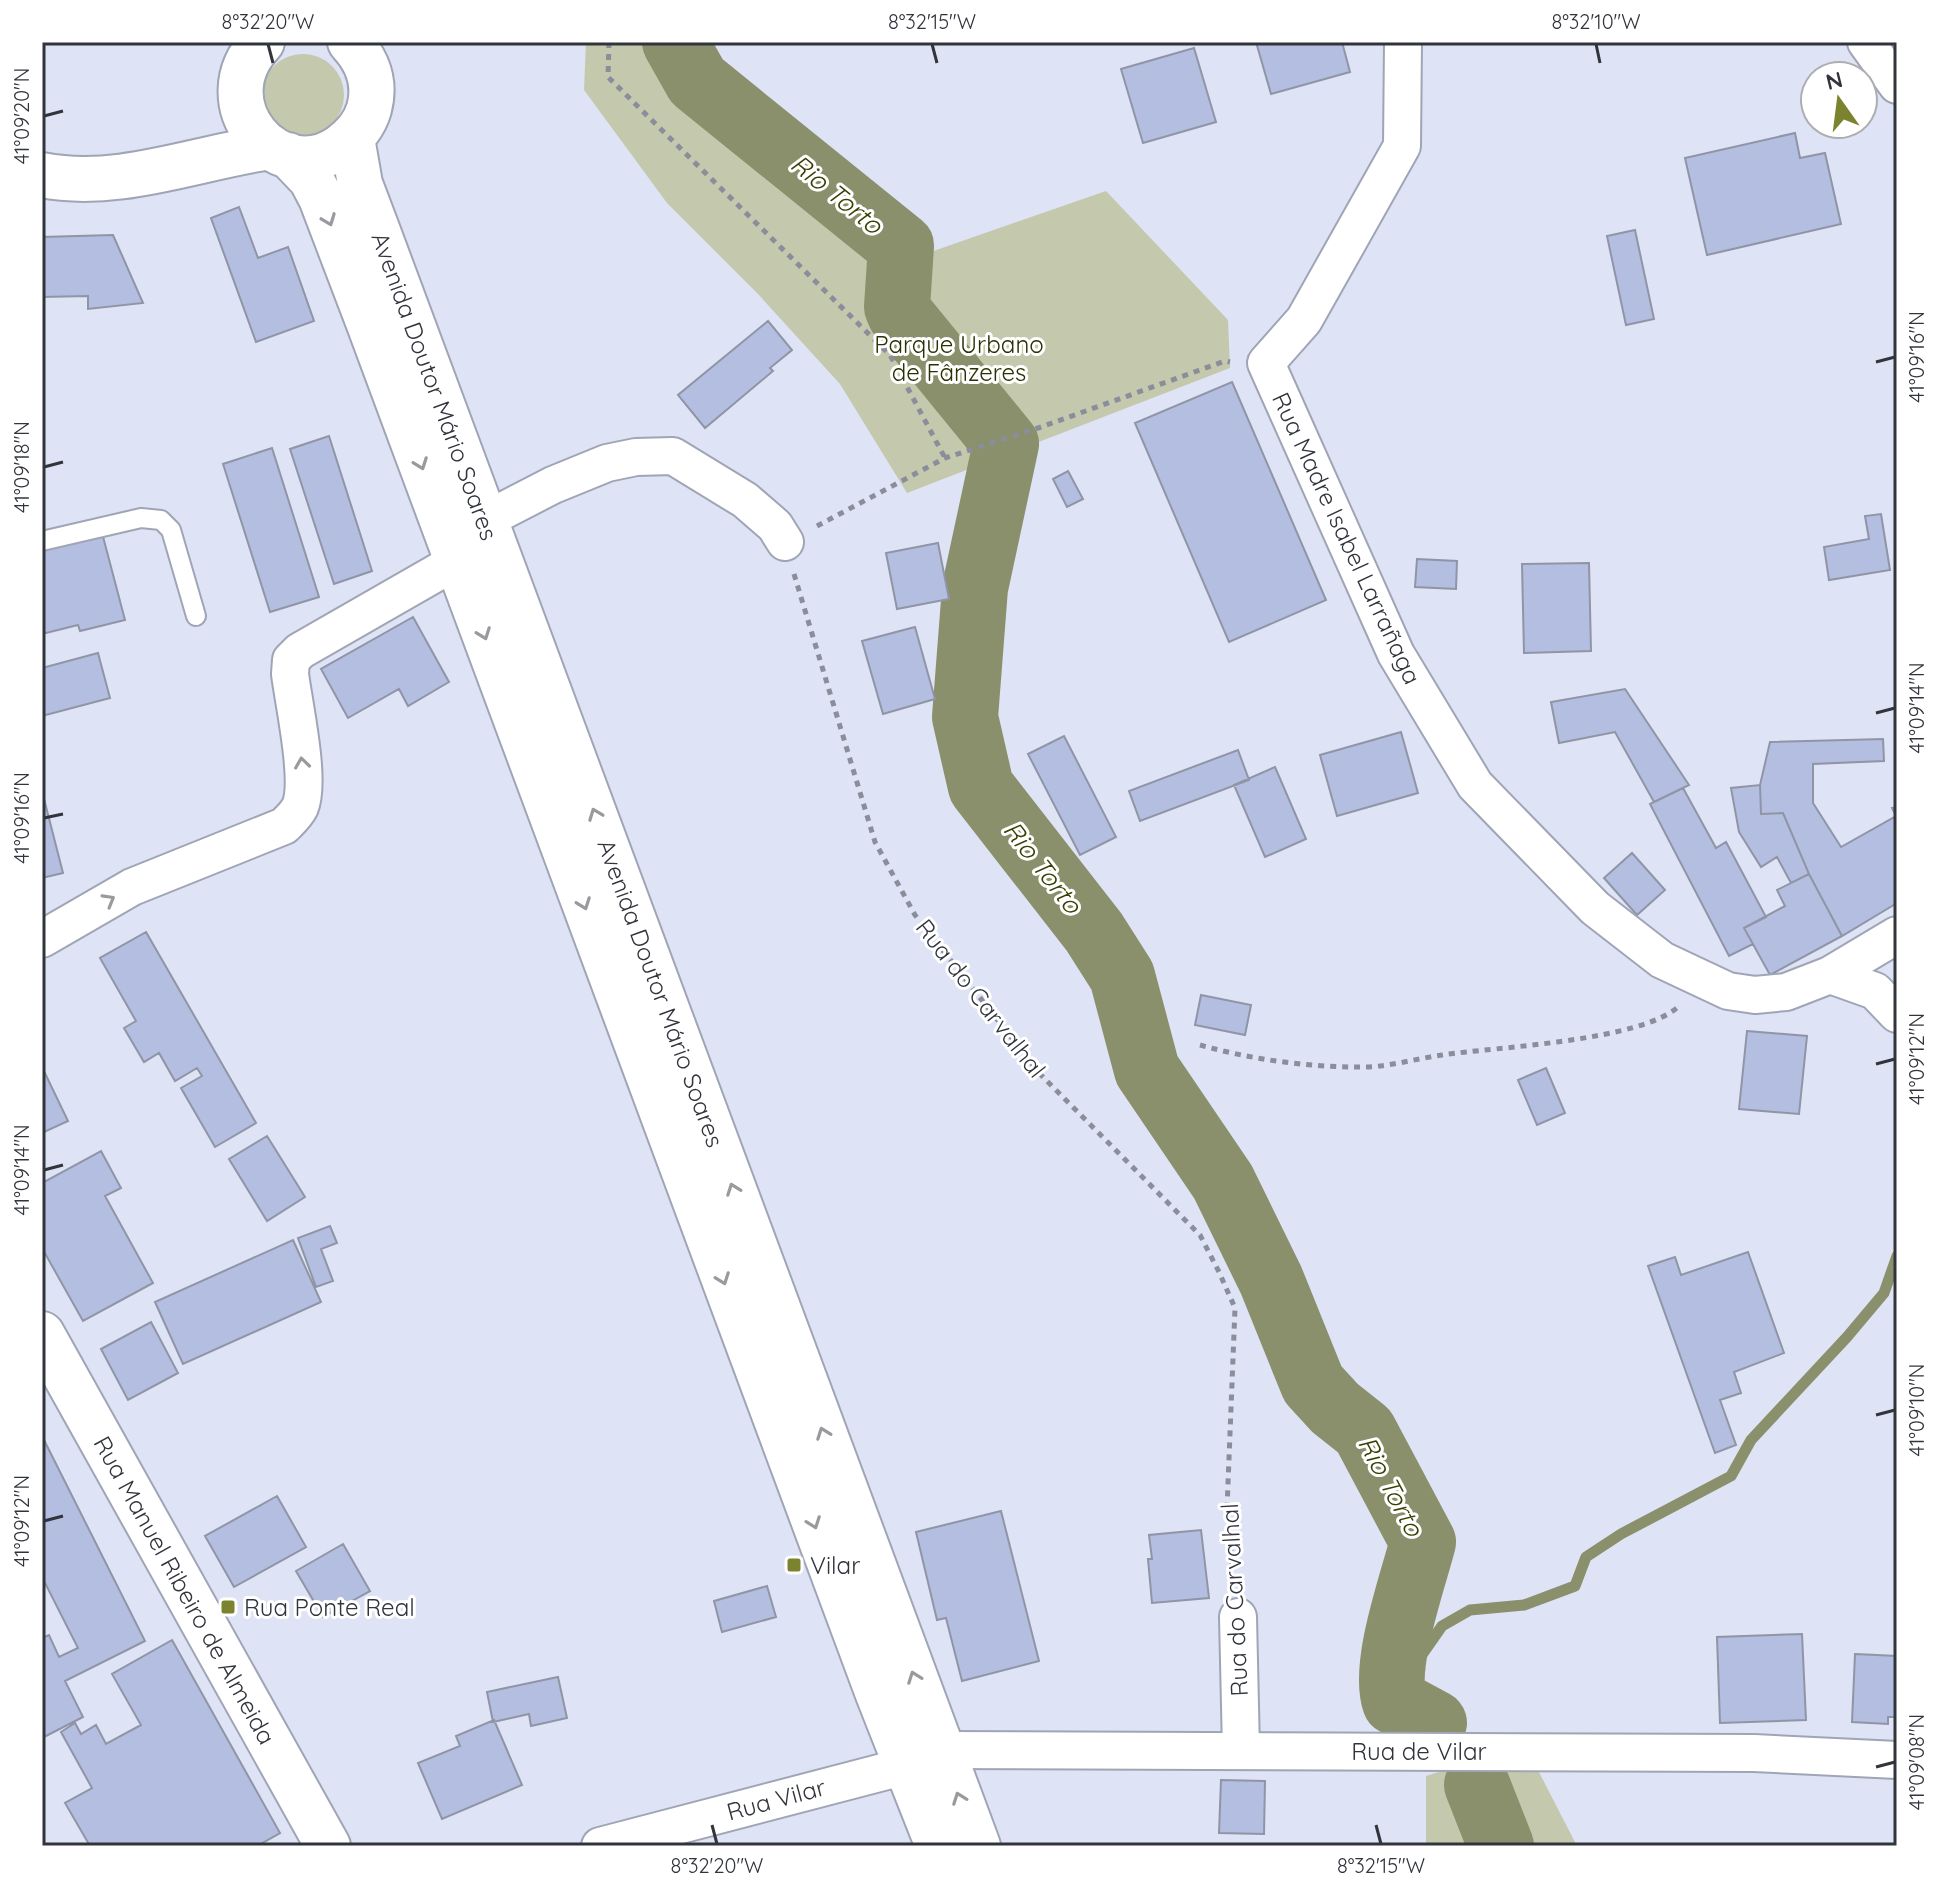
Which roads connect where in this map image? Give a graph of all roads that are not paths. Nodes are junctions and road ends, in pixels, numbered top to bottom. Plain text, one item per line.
1 (350, 42) edge
2 (1403, 42) edge
3 (1866, 42) edge
4 (250, 58) edge
5 (1897, 85) edge
6 (352, 138) junction
7 (279, 151) junction
8 (174, 166) junction
9 (42, 175) edge
10 (485, 520) junction
11 (799, 535) road end
12 (42, 541) edge
13 (457, 561) junction
14 (196, 616) dead end
15 (1897, 935) edge
16 (42, 939) edge
17 (1830, 975) junction
18 (1897, 1014) edge
19 (42, 1334) edge
20 (1238, 1617) road end
21 (1241, 1750) junction
22 (923, 1758) junction
23 (1897, 1760) edge
24 (328, 1846) edge
25 (600, 1846) edge
26 (938, 1846) edge
27 (978, 1846) edge

1 - 6 main road
2 - 17 street, Rua Madre Isabel Larrañaga
3 - 5 street
4 - 7 main road, Avenida Doutor Mário Soares
4 - 8 main road
6 - 7 main road
6 - 10 main road, Avenida Doutor Mário Soares
7 - 8 main road
7 -> 13 main road, Avenida Doutor Mário Soares
8 - 9 main road
10 - 11 street
22 -> 10 main road, Avenida Doutor Mário Soares
12 - 14 lane
16 -> 13 street
13 -> 22 main road, Avenida Doutor Mário Soares
15 - 17 street, Rua Madre Isabel Larrañaga
17 - 18 street
19 - 24 main road, Rua Manuel Ribeiro de Almeida
20 - 21 street, Rua do Carvalhal
21 - 22 street, Rua de Vilar
21 - 23 street, Rua de Vilar
22 - 25 street, Rua Vilar
22 - 26 main road, Avenida Doutor Mário Soares
27 -> 22 main road, Avenida Doutor Mário Soares

